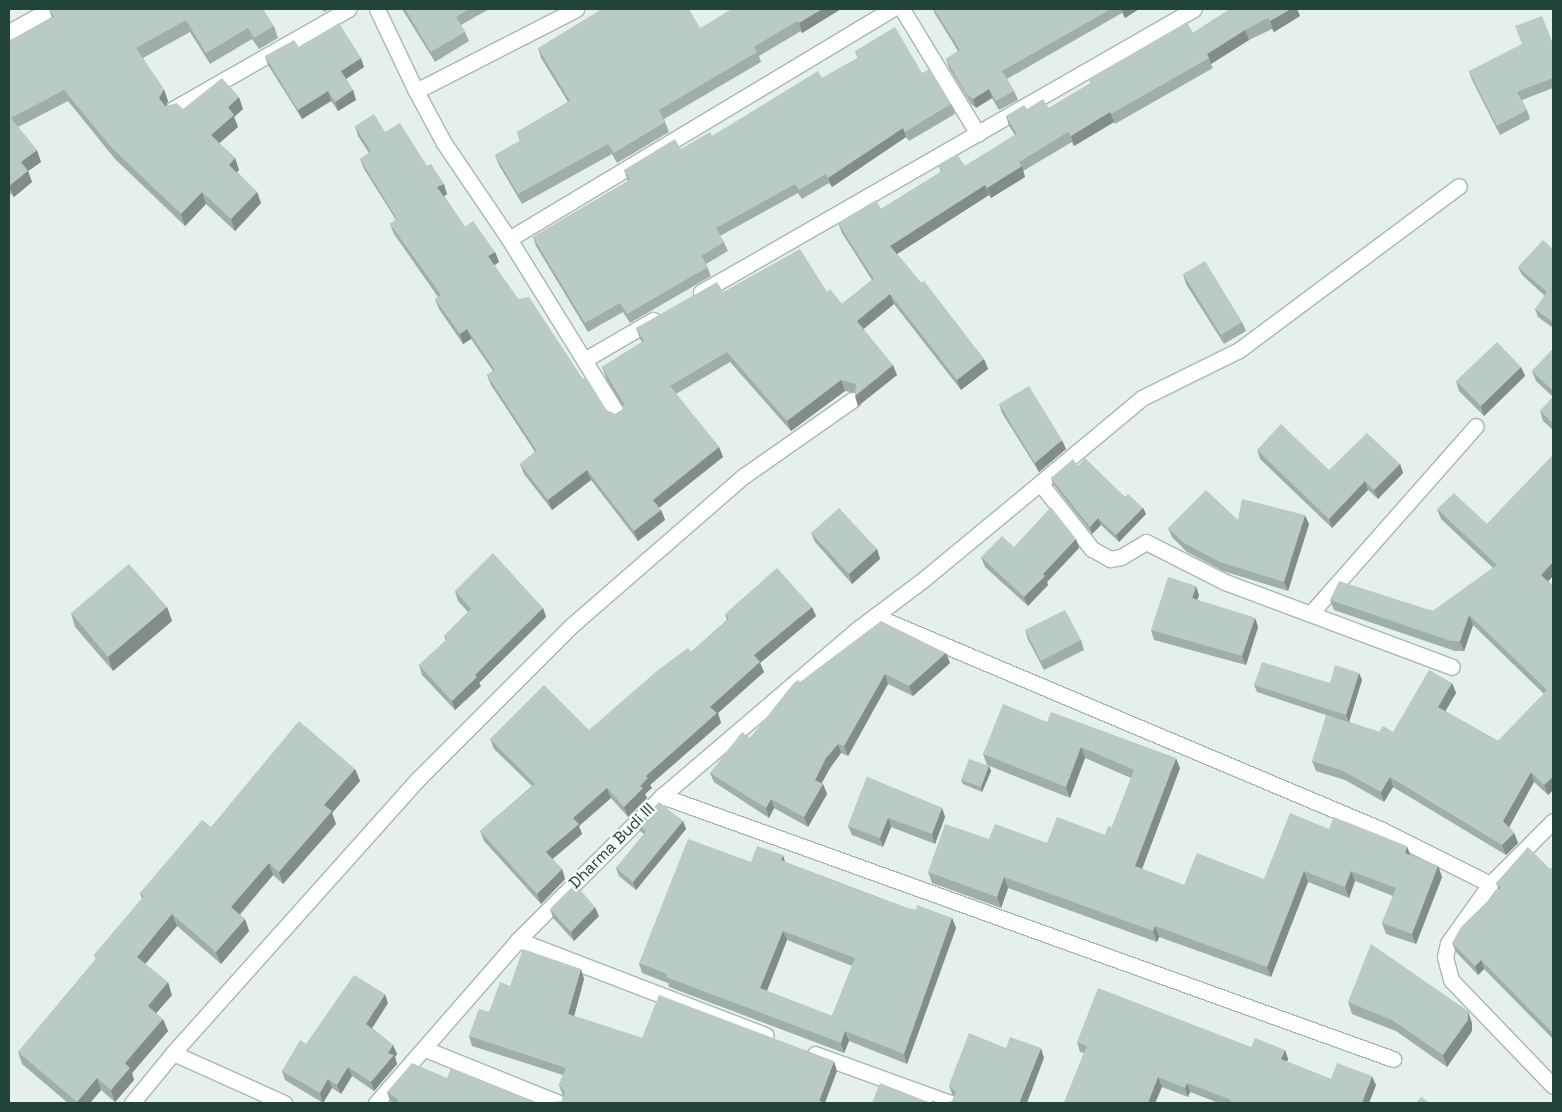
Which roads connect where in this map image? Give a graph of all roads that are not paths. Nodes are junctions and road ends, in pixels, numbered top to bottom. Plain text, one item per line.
1 (50, 9) edge
2 (348, 9) edge
3 (377, 9) edge
4 (576, 9) edge
5 (892, 9) edge
6 (902, 9) edge
7 (1194, 9) edge
8 (9, 32) edge
9 (416, 91) junction
10 (172, 109) edge
11 (978, 134) junction
12 (1459, 186) dead end
13 (509, 239) junction
14 (686, 301) edge
15 (669, 311) edge
16 (584, 360) junction
17 (852, 400) dead end
18 (618, 415) edge
19 (1476, 426) dead end
20 (1040, 483) junction
21 (1310, 613) junction
22 (875, 616) junction
23 (1452, 667) dead end
24 (662, 796) junction
25 (1553, 821) edge
26 (1490, 884) junction
27 (518, 940) junction
28 (775, 1039) edge
29 (425, 1049) junction
30 (803, 1050) edge
31 (174, 1053) junction
32 (1392, 1059) dead end
33 (1553, 1086) edge
34 (132, 1103) edge
35 (284, 1103) edge
36 (376, 1103) edge
37 (559, 1103) edge
38 (950, 1103) edge

1 - 8 street
2 - 10 street
3 - 9 street
4 - 9 street
5 - 13 street
6 - 11 street
7 - 11 street
9 - 13 street
11 - 14 street
12 - 20 street, Dharma Budi III
13 - 16 street
15 - 16 street
16 - 18 street
17 - 31 street
19 - 21 street
20 - 21 street
20 - 22 street, Dharma Budi III
21 - 23 street
22 - 24 street, Dharma Budi III
22 - 26 street
24 - 27 street, Dharma Budi III
24 - 32 street
25 - 26 street
26 - 33 street
27 - 28 street
27 - 29 street, Dharma Budi III
29 - 36 street, Dharma Budi III
29 - 37 street
30 - 38 street
31 - 34 street
31 - 35 street

